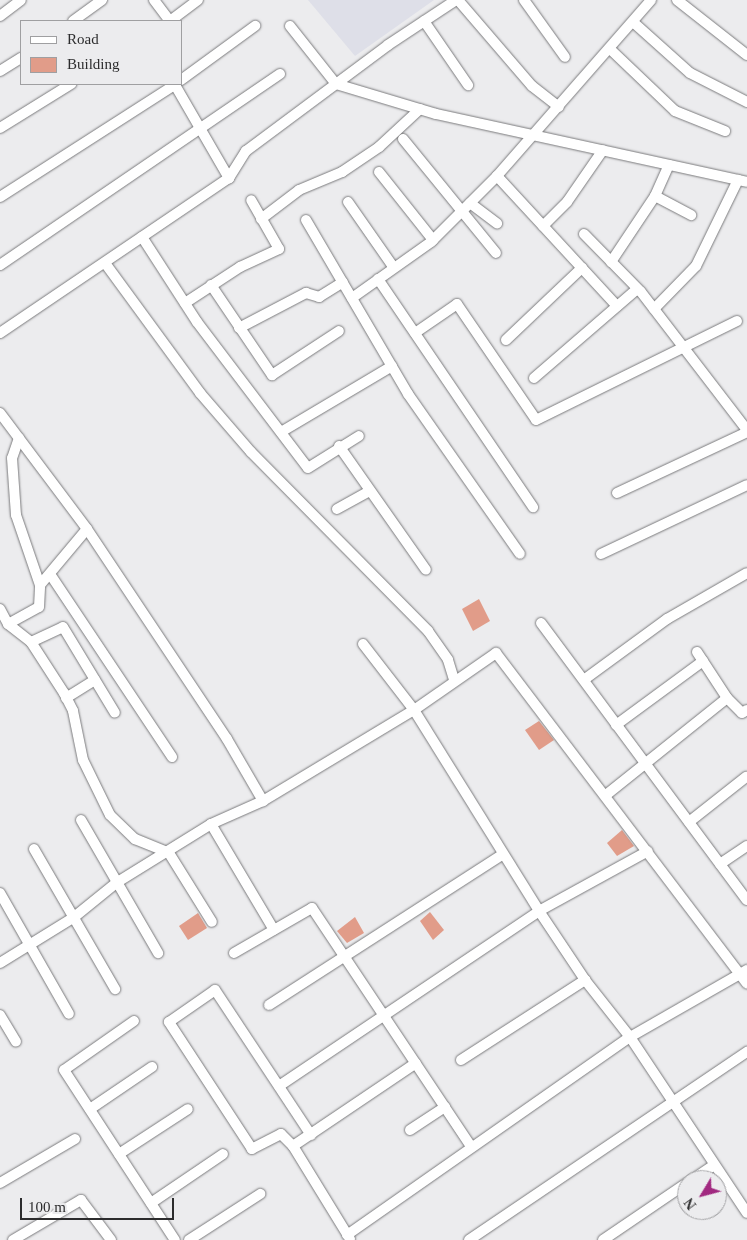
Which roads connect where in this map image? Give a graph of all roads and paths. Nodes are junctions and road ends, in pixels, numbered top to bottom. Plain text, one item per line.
1 (21, 0) edge
2 (102, 0) edge
3 (154, 0) edge
4 (198, 0) edge
5 (457, 0) edge
6 (524, 0) edge
7 (651, 0) edge
8 (677, 0) edge
9 (0, 16) edge
10 (74, 20) edge
11 (169, 20) edge
12 (171, 20) edge
13 (424, 21) junction
14 (633, 22) junction
15 (255, 26) dead end
16 (290, 26) dead end
17 (610, 50) junction
18 (747, 55) edge
19 (565, 57) dead end
20 (20, 59) edge
21 (0, 71) edge
22 (280, 74) dead end
23 (182, 79) edge
24 (336, 84) junction
25 (70, 85) edge
26 (174, 85) edge
27 (178, 85) edge
28 (468, 85) dead end
29 (747, 102) edge
30 (558, 107) junction
31 (420, 109) junction
32 (0, 128) edge
33 (202, 129) junction
34 (725, 131) dead end
35 (534, 135) junction
36 (403, 139) dead end
37 (603, 150) junction
38 (669, 164) junction
39 (379, 172) dead end
40 (497, 176) junction
41 (229, 178) junction
42 (742, 181) edge
43 (655, 196) junction
44 (0, 197) edge
45 (251, 200) dead end
46 (348, 202) dead end
47 (470, 204) junction
48 (462, 211) junction
49 (691, 215) dead end
50 (261, 219) junction
51 (306, 220) dead end
52 (497, 223) dead end
53 (543, 226) junction
54 (584, 234) dead end
55 (142, 237) junction
56 (433, 240) junction
57 (496, 253) dead end
58 (611, 262) junction
59 (105, 263) junction
60 (0, 265) edge
61 (394, 268) junction
62 (582, 268) junction
63 (378, 280) junction
64 (343, 282) junction
65 (212, 285) junction
66 (637, 289) junction
67 (352, 298) junction
68 (185, 303) junction
69 (617, 306) junction
70 (654, 309) junction
71 (737, 321) dead end
72 (239, 328) junction
73 (338, 331) dead end
74 (0, 333) edge
75 (414, 333) junction
76 (506, 340) dead end
77 (683, 348) junction
78 (392, 366) junction
79 (534, 378) dead end
80 (0, 413) edge
81 (747, 431) edge
82 (281, 432) junction
83 (359, 436) dead end
84 (19, 438) junction
85 (339, 446) junction
86 (747, 485) edge
87 (369, 491) junction
88 (617, 493) dead end
89 (533, 507) dead end
90 (337, 508) dead end
91 (87, 529) junction
92 (520, 554) dead end
93 (601, 554) dead end
94 (426, 570) dead end
95 (747, 573) edge
96 (50, 574) junction
97 (40, 585) junction
98 (0, 609) edge
99 (541, 623) dead end
100 (8, 624) junction
101 (31, 642) junction
102 (363, 644) dead end
103 (697, 652) dead end
104 (703, 662) junction
105 (585, 679) junction
106 (95, 680) junction
107 (454, 680) junction
108 (66, 698) junction
109 (727, 698) junction
110 (414, 710) junction
111 (747, 710) edge
112 (115, 713) dead end
113 (616, 725) junction
114 (172, 757) dead end
115 (646, 764) junction
116 (746, 778) dead end
117 (606, 795) junction
118 (263, 801) junction
119 (81, 820) dead end
120 (689, 822) junction
121 (211, 824) junction
122 (747, 846) edge
123 (34, 849) dead end
124 (648, 851) junction
125 (169, 853) junction
126 (502, 855) junction
127 (720, 864) junction
128 (116, 883) junction
129 (0, 893) edge
130 (747, 900) edge
131 (539, 912) junction
132 (72, 918) junction
133 (212, 922) dead end
134 (274, 930) junction
135 (28, 946) junction
136 (158, 953) dead end
137 (234, 954) dead end
138 (344, 957) junction
139 (0, 963) edge
140 (745, 976) edge
141 (585, 980) junction
142 (115, 989) dead end
143 (269, 1005) dead end
144 (69, 1014) dead end
145 (0, 1015) edge
146 (386, 1017) junction
147 (134, 1021) dead end
148 (630, 1037) junction
149 (16, 1042) dead end
150 (747, 1052) edge
151 (461, 1060) dead end
152 (416, 1063) junction
153 (152, 1067) dead end
154 (279, 1086) junction
155 (673, 1101) junction
156 (445, 1107) junction
157 (90, 1109) junction
158 (188, 1109) dead end
159 (410, 1130) dead end
160 (310, 1135) junction
161 (75, 1139) dead end
162 (294, 1146) junction
163 (471, 1146) junction
164 (118, 1154) junction
165 (223, 1154) dead end
166 (713, 1166) junction
167 (707, 1170) edge
168 (0, 1183) edge
169 (677, 1190) edge
170 (260, 1194) dead end
171 (151, 1204) junction
172 (747, 1213) edge
173 (349, 1237) edge
174 (13, 1240) edge
175 (110, 1240) edge
176 (175, 1240) edge
177 (190, 1240) edge
178 (469, 1240) edge
179 (603, 1240) edge

1 - 9 street
2 - 10 street
3 - 11 street
4 - 12 street
5 - 13 street
5 - 30 street
6 - 19 street
7 - 14 street
8 - 18 street
13 - 24 street
13 - 28 street
14 - 17 street
14 - 29 street
15 - 23 street
16 - 24 street
17 - 30 street
17 - 34 street
20 - 21 street
22 - 33 street
24 - 31 street
24 - 41 street
25 - 32 street
26 - 44 street
27 - 33 street
30 - 35 street
31 - 35 street
31 - 50 street
33 - 41 street
33 - 60 street
35 - 37 street
35 - 40 street
36 - 48 street
37 - 38 street
37 - 53 street
38 - 42 street
38 - 43 street
39 - 56 street
40 - 47 street
40 - 53 street
41 - 55 street
42 - 70 street
43 - 49 street
43 - 58 street
45 - 50 street
46 - 61 street
47 - 48 street
47 - 52 street
48 - 56 street
48 - 57 street
50 - 65 street
51 - 64 street
53 - 62 street
54 - 58 street
55 - 59 street
55 - 68 street
56 - 61 street
58 - 66 street
59 - 74 street
59 - 107 street
61 - 63 street
62 - 69 street
62 - 76 street
63 - 67 street
63 - 75 street
64 - 67 street
64 - 72 street
65 - 68 street
65 - 72 street
66 - 69 street
66 - 70 street
67 - 78 street
68 - 82 street
69 - 79 street
70 - 77 street
71 - 77 street
72 - 73 street
75 - 77 street
75 - 89 street
77 - 81 street
78 - 82 street
78 - 92 street
80 - 84 street
81 - 88 street
82 - 85 street
83 - 85 street
84 - 91 street
84 - 97 street
85 - 87 street
86 - 93 street
87 - 90 street
87 - 94 street
91 - 96 street
91 - 118 street
95 - 105 street
96 - 97 street
96 - 114 street
97 - 100 street
98 - 100 street
99 - 105 street
100 - 101 street
101 - 106 street
101 - 108 street
102 - 110 street
103 - 104 street
104 - 109 street
104 - 113 street
105 - 113 street
106 - 108 street
106 - 112 street
107 - 110 street
107 - 117 street
108 - 125 street
109 - 111 street
109 - 115 street
110 - 118 street
110 - 126 street
113 - 115 street
115 - 117 street
115 - 120 street
116 - 120 street
117 - 124 street
118 - 121 street
119 - 128 street
120 - 127 street
121 - 125 street
121 - 134 street
122 - 127 street
123 - 132 street
124 - 131 street
124 - 140 street
125 - 128 street
125 - 133 street
126 - 131 street
126 - 138 street
127 - 130 street
128 - 132 street
128 - 136 street
129 - 135 street
131 - 141 street
131 - 146 street
132 - 135 street
132 - 142 street
134 - 137 street
134 - 138 street
135 - 139 street
135 - 144 street
138 - 143 street
138 - 146 street
140 - 148 street
141 - 148 street
141 - 151 street
145 - 149 street
146 - 152 street
146 - 154 street
147 - 157 street
148 - 155 street
148 - 163 street
150 - 155 street
152 - 156 street
152 - 160 street
153 - 157 street
154 - 160 street
154 - 162 street
155 - 166 street
155 - 178 street
156 - 159 street
156 - 163 street
157 - 164 street
158 - 164 street
160 - 162 street
161 - 168 street
162 - 173 street
163 - 173 street
164 - 171 street
165 - 171 street
166 - 167 street
166 - 172 street
169 - 179 street
170 - 177 street
171 - 176 street
174 - 175 street

